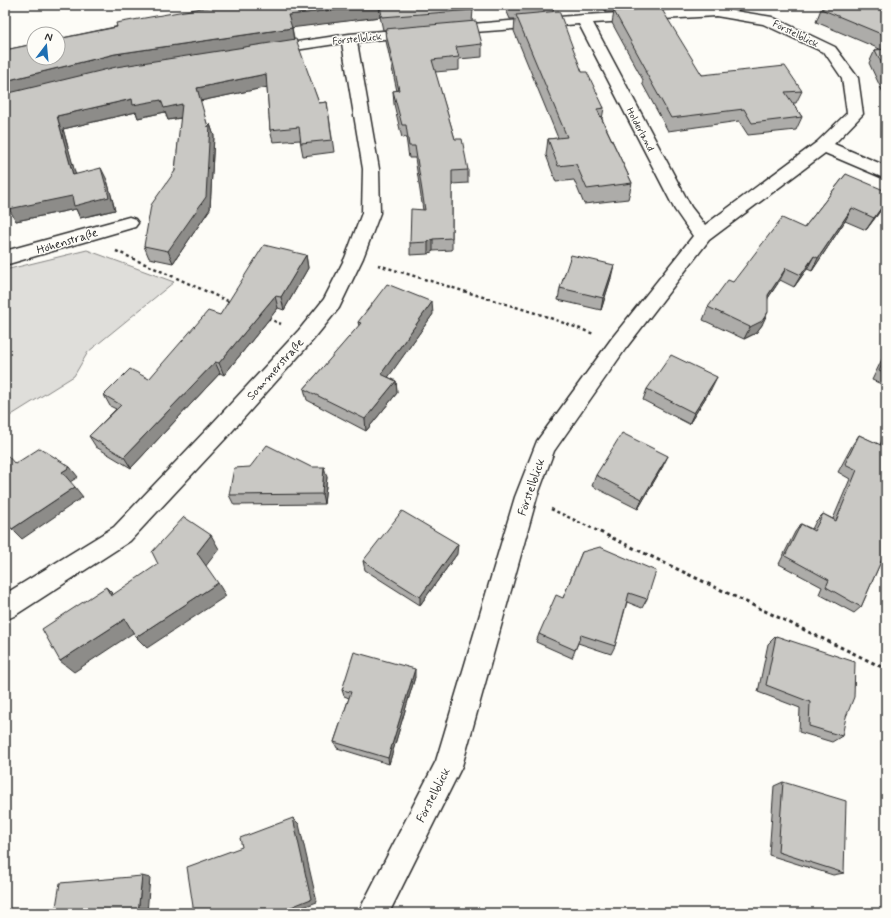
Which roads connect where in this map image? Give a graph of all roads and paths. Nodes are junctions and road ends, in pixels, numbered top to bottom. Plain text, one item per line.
1 (584, 19) junction
2 (349, 38) junction
3 (250, 53) edge
4 (823, 146) junction
5 (886, 173) edge
6 (129, 223) dead end
7 (83, 236) junction
8 (703, 236) junction
9 (5, 258) edge
10 (354, 258) junction
11 (234, 303) edge
12 (262, 316) edge
13 (306, 335) junction
14 (619, 343) junction
15 (526, 498) junction
16 (5, 608) edge
17 (886, 669) edge
18 (373, 913) edge

1 - 2 street, Förstelblick
1 - 4 street, Förstelblick
1 - 8 street, Holderland
2 - 3 street, Förstelblick
2 - 10 street, Sommerstraße
4 - 5 street
4 - 8 street, Förstelblick
6 - 7 street, Höhenstraße
7 - 9 street, Höhenstraße
7 - 11 path
8 - 14 street, Förstelblick
10 - 13 street, Sommerstraße
10 - 14 path
12 - 13 path
13 - 16 street, Sommerstraße
14 - 15 street, Förstelblick
15 - 17 path
15 - 18 street, Förstelblick

